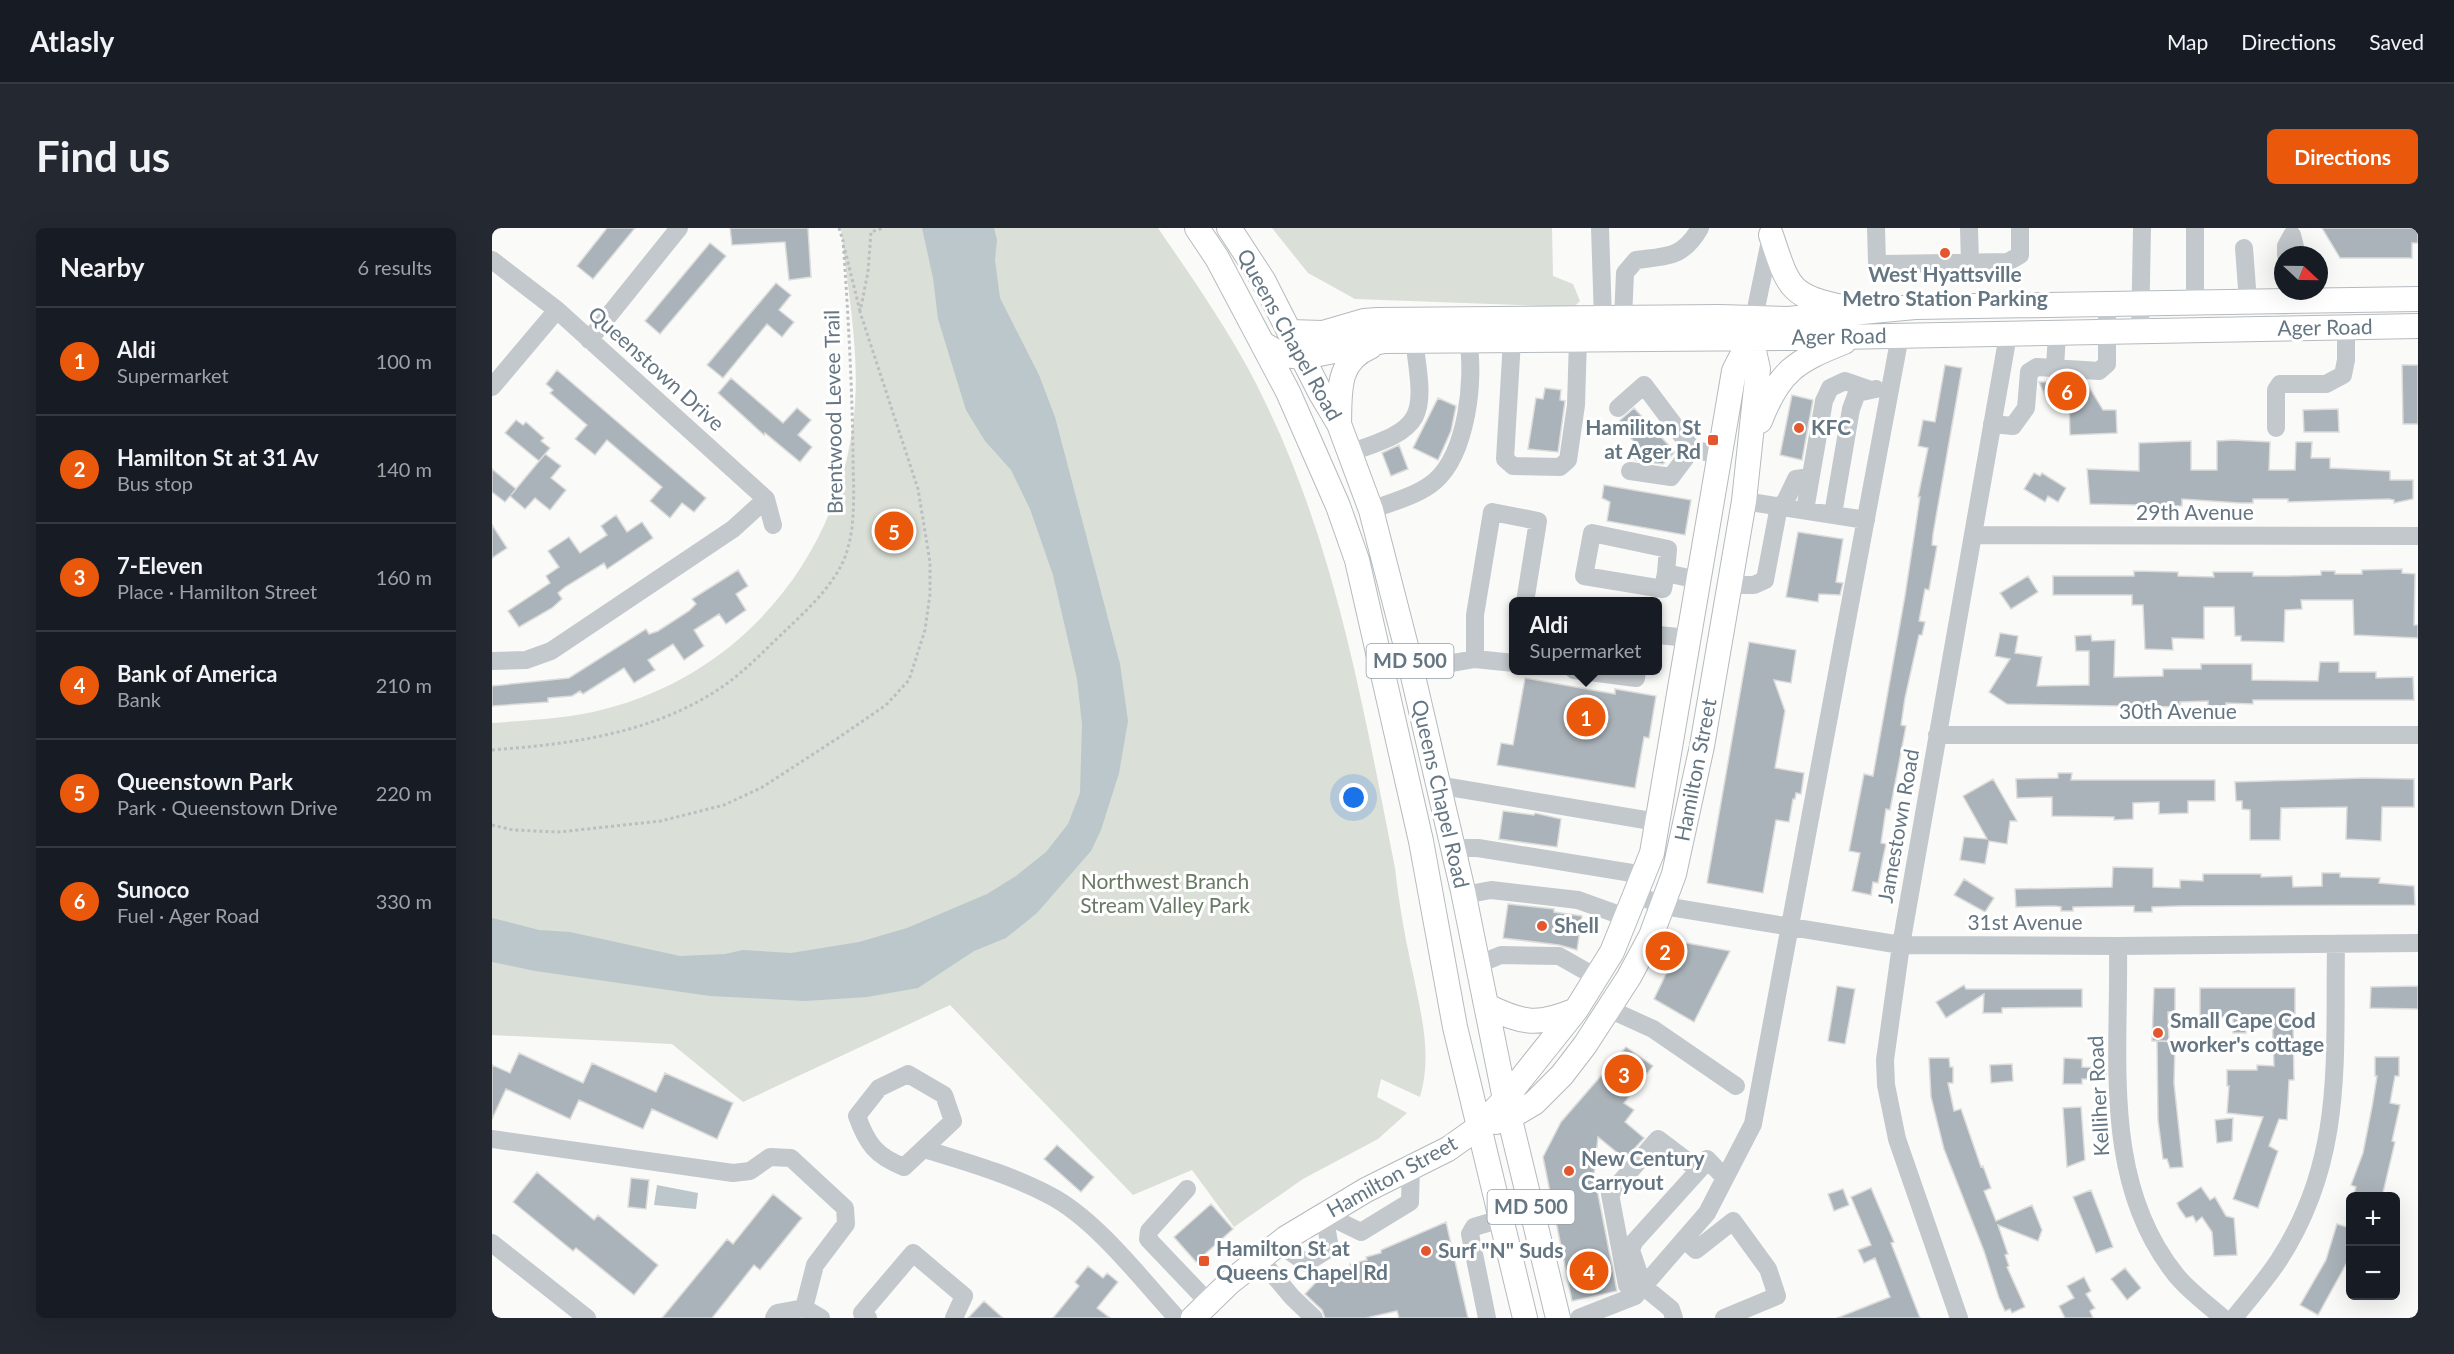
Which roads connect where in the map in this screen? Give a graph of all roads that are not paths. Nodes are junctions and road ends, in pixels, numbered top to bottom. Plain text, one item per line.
1 (679, 228) edge
2 (1197, 228) edge
3 (1229, 228) edge
4 (1600, 228) edge
5 (1700, 228) edge
6 (1876, 228) edge
7 (1969, 228) edge
8 (2020, 228) edge
9 (2142, 228) edge
10 (2194, 228) edge
11 (2293, 231) edge
12 (1771, 232) edge
13 (2286, 246) edge
14 (2295, 246) edge
15 (2244, 248) dead end
16 (492, 260) edge
17 (1970, 263) junction
18 (2328, 296) edge
19 (2274, 298) edge
20 (2418, 299) edge
21 (2195, 302) junction
22 (2248, 302) junction
23 (2107, 303) junction
24 (2141, 303) junction
25 (557, 310) junction
26 (1863, 310) junction
27 (1613, 319) junction
28 (2418, 326) edge
29 (2346, 327) junction
30 (1752, 328) junction
31 (1289, 332) junction
32 (2108, 332) junction
33 (2140, 332) junction
34 (2057, 333) junction
35 (2008, 335) junction
36 (1900, 336) junction
37 (1858, 337) junction
38 (1578, 339) junction
39 (589, 340) junction
40 (1384, 340) junction
41 (1414, 340) junction
42 (1468, 340) junction
43 (1512, 340) junction
44 (1265, 345) junction
45 (1304, 357) junction
46 (2055, 368) junction
47 (492, 387) edge
48 (1890, 388) junction
49 (1868, 389) junction
50 (1618, 408) dead end
51 (1339, 424) junction
52 (1992, 424) junction
53 (2276, 428) dead end
54 (1751, 446) junction
55 (1692, 449) junction
56 (1348, 453) junction
57 (1719, 455) junction
58 (1630, 471) dead end
59 (1810, 477) junction
60 (766, 498) junction
61 (1744, 501) junction
62 (1779, 506) junction
63 (1371, 510) junction
64 (1805, 510) junction
65 (1833, 514) junction
66 (1866, 520) junction
67 (773, 525) dead end
68 (1973, 535) junction
69 (2418, 536) edge
70 (1666, 573) junction
71 (1698, 580) junction
72 (1730, 585) junction
73 (1526, 597) edge
74 (1662, 635) edge
75 (1688, 638) junction
76 (1475, 659) junction
77 (492, 661) edge
78 (1509, 662) edge
79 (1412, 670) junction
80 (1613, 675) edge
81 (1636, 675) edge
82 (1937, 735) junction
83 (2418, 735) edge
84 (1437, 785) junction
85 (1657, 822) junction
86 (1453, 848) junction
87 (1641, 885) junction
88 (1464, 895) junction
89 (1664, 906) junction
90 (1628, 918) junction
91 (1791, 927) junction
92 (2418, 943) edge
93 (2336, 944) junction
94 (1901, 945) junction
95 (2118, 946) junction
96 (1479, 964) junction
97 (1596, 977) junction
98 (1488, 1006) junction
99 (1609, 1009) junction
100 (1576, 1010) junction
101 (1736, 1086) dead end
102 (1508, 1108) junction
103 (1479, 1126) junction
104 (492, 1139) edge
105 (924, 1149) junction
106 (1411, 1168) junction
107 (1699, 1170) junction
108 (1725, 1178) junction
109 (1187, 1189) dead end
110 (1324, 1214) junction
111 (1501, 1219) junction
112 (1684, 1239) junction
113 (492, 1243) edge
114 (1269, 1251) junction
115 (1639, 1291) junction
116 (804, 1308) junction
117 (1201, 1310) edge
118 (587, 1318) edge
119 (774, 1318) edge
120 (822, 1318) edge
121 (868, 1318) edge
122 (954, 1318) edge
123 (1177, 1318) edge
124 (1314, 1318) edge
125 (1488, 1318) edge
126 (1525, 1318) edge
127 (1558, 1318) edge
128 (1579, 1318) edge
129 (1674, 1318) edge
130 (1724, 1318) edge
131 (1959, 1318) edge
132 (2223, 1318) edge
133 (2234, 1318) edge

1 - 39 street
2 - 44 main road, Queens Chapel Road / MD 500
3 - 31 main road, Queens Chapel Road / MD 500
4 - 27 street
5 - 27 street
6 - 17 street
7 - 17 street
8 - 17 street
9 - 24 street
10 - 21 street
11 - 13 street
11 - 14 street
12 - 26 main road
12 - 30 street, Hamilton Street
15 - 22 street
16 - 25 street, Queenstown Drive
18 - 20 main road, Ager Road
19 - 22 main road, Ager Road
21 - 22 main road, Ager Road
21 - 24 main road, Ager Road
23 - 24 main road, Ager Road
23 - 26 main road, Ager Road
23 - 32 street
24 - 33 street
25 - 39 street, Queenstown Drive
25 - 47 street
26 - 30 main road, Ager Road
27 - 30 main road, Ager Road
27 - 31 main road, Ager Road
28 - 29 main road, Ager Road
29 - 33 main road, Ager Road
29 - 53 street
30 - 37 main road, Ager Road
30 - 38 main road, Ager Road
30 - 54 main road, Hamilton Street
30 - 57 main road, Hamilton Street
31 - 45 main road, Queens Chapel Road / MD 500
32 - 33 main road, Ager Road
32 - 34 main road, Ager Road
32 - 46 street
34 - 35 main road, Ager Road
34 - 46 street
35 - 36 main road, Ager Road
35 - 52 street, Jamestown Road
36 - 37 main road, Ager Road
36 - 48 street
37 - 54 main road
38 - 43 main road, Ager Road
38 - 43 street
39 - 60 street, Queenstown Drive
40 - 41 main road, Ager Road
40 - 45 main road, Ager Road
40 - 51 main road
41 - 42 main road, Ager Road
41 - 56 street
42 - 43 main road, Ager Road
42 - 63 street
44 - 45 main road, Ager Road
44 - 103 main road, Queens Chapel Road / MD 500
45 - 51 main road, Queens Chapel Road / MD 500
46 - 52 street
48 - 49 street
48 - 66 street
49 - 59 street
49 - 65 street
50 - 55 street
51 - 56 main road, Queens Chapel Road / MD 500
52 - 68 street, Jamestown Road
54 - 61 main road, Hamilton Street
55 - 57 street
55 - 58 street
56 - 63 main road, Queens Chapel Road / MD 500
57 - 71 main road, Hamilton Street
59 - 62 street
59 - 64 street
60 - 67 street
60 - 77 street
61 - 62 street
61 - 72 main road, Hamilton Street
62 - 64 street
62 - 72 street
63 - 79 main road, Queens Chapel Road / MD 500
64 - 65 street
65 - 66 street
66 - 91 street
68 - 69 street, 29th Avenue
68 - 82 street, Jamestown Road
70 - 70 street
70 - 71 street
71 - 75 main road, Hamilton Street
72 - 89 main road, Hamilton Street
73 - 76 street
74 - 75 street
75 - 85 main road, Hamilton Street
76 - 78 street
76 - 79 street
79 - 84 main road, Queens Chapel Road / MD 500
80 - 81 street
82 - 83 street, 30th Avenue
82 - 94 street, Jamestown Road
84 - 85 street
84 - 86 main road, Queens Chapel Road / MD 500
85 - 87 main road, Hamilton Street
86 - 87 street, 31st Avenue
86 - 88 main road, Queens Chapel Road / MD 500
87 - 89 street, 31st Avenue
87 - 90 main road, Hamilton Street
88 - 90 street
88 - 96 main road, Queens Chapel Road / MD 500
89 - 91 street, 31st Avenue
89 - 99 main road, Hamilton Street
90 - 97 main road, Hamilton Street
91 - 94 street, 31st Avenue
91 - 108 street
92 - 93 street, 31st Avenue
93 - 95 street, 31st Avenue
93 - 133 street
94 - 95 street, 31st Avenue
94 - 131 street, Jamestown Road
95 - 132 street, Kelliher Road
96 - 97 street
96 - 98 main road, Queens Chapel Road / MD 500
97 - 100 main road, Hamilton Street
98 - 100 main road
98 - 102 main road, Queens Chapel Road / MD 500
99 - 101 street
99 - 102 main road, Hamilton Street
100 - 102 main road, Hamilton Street
102 - 103 main road, Hamilton Street
102 - 127 main road, Queens Chapel Road / MD 500
103 - 106 main road, Hamilton Street
103 - 111 main road, Queens Chapel Road / MD 500
104 - 116 street
105 - 105 street
105 - 123 street
106 - 110 main road, Hamilton Street
106 - 110 street
107 - 108 street
107 - 115 street
107 - 115 street
108 - 112 street
109 - 117 street
110 - 114 main road, Hamilton Street
110 - 114 street
111 - 125 street
111 - 126 main road, Queens Chapel Road / MD 500
112 - 115 street
112 - 130 street
113 - 118 street
114 - 117 main road, Hamilton Street
114 - 124 street
115 - 128 street
115 - 129 street
116 - 119 street
116 - 120 street
121 - 122 street

